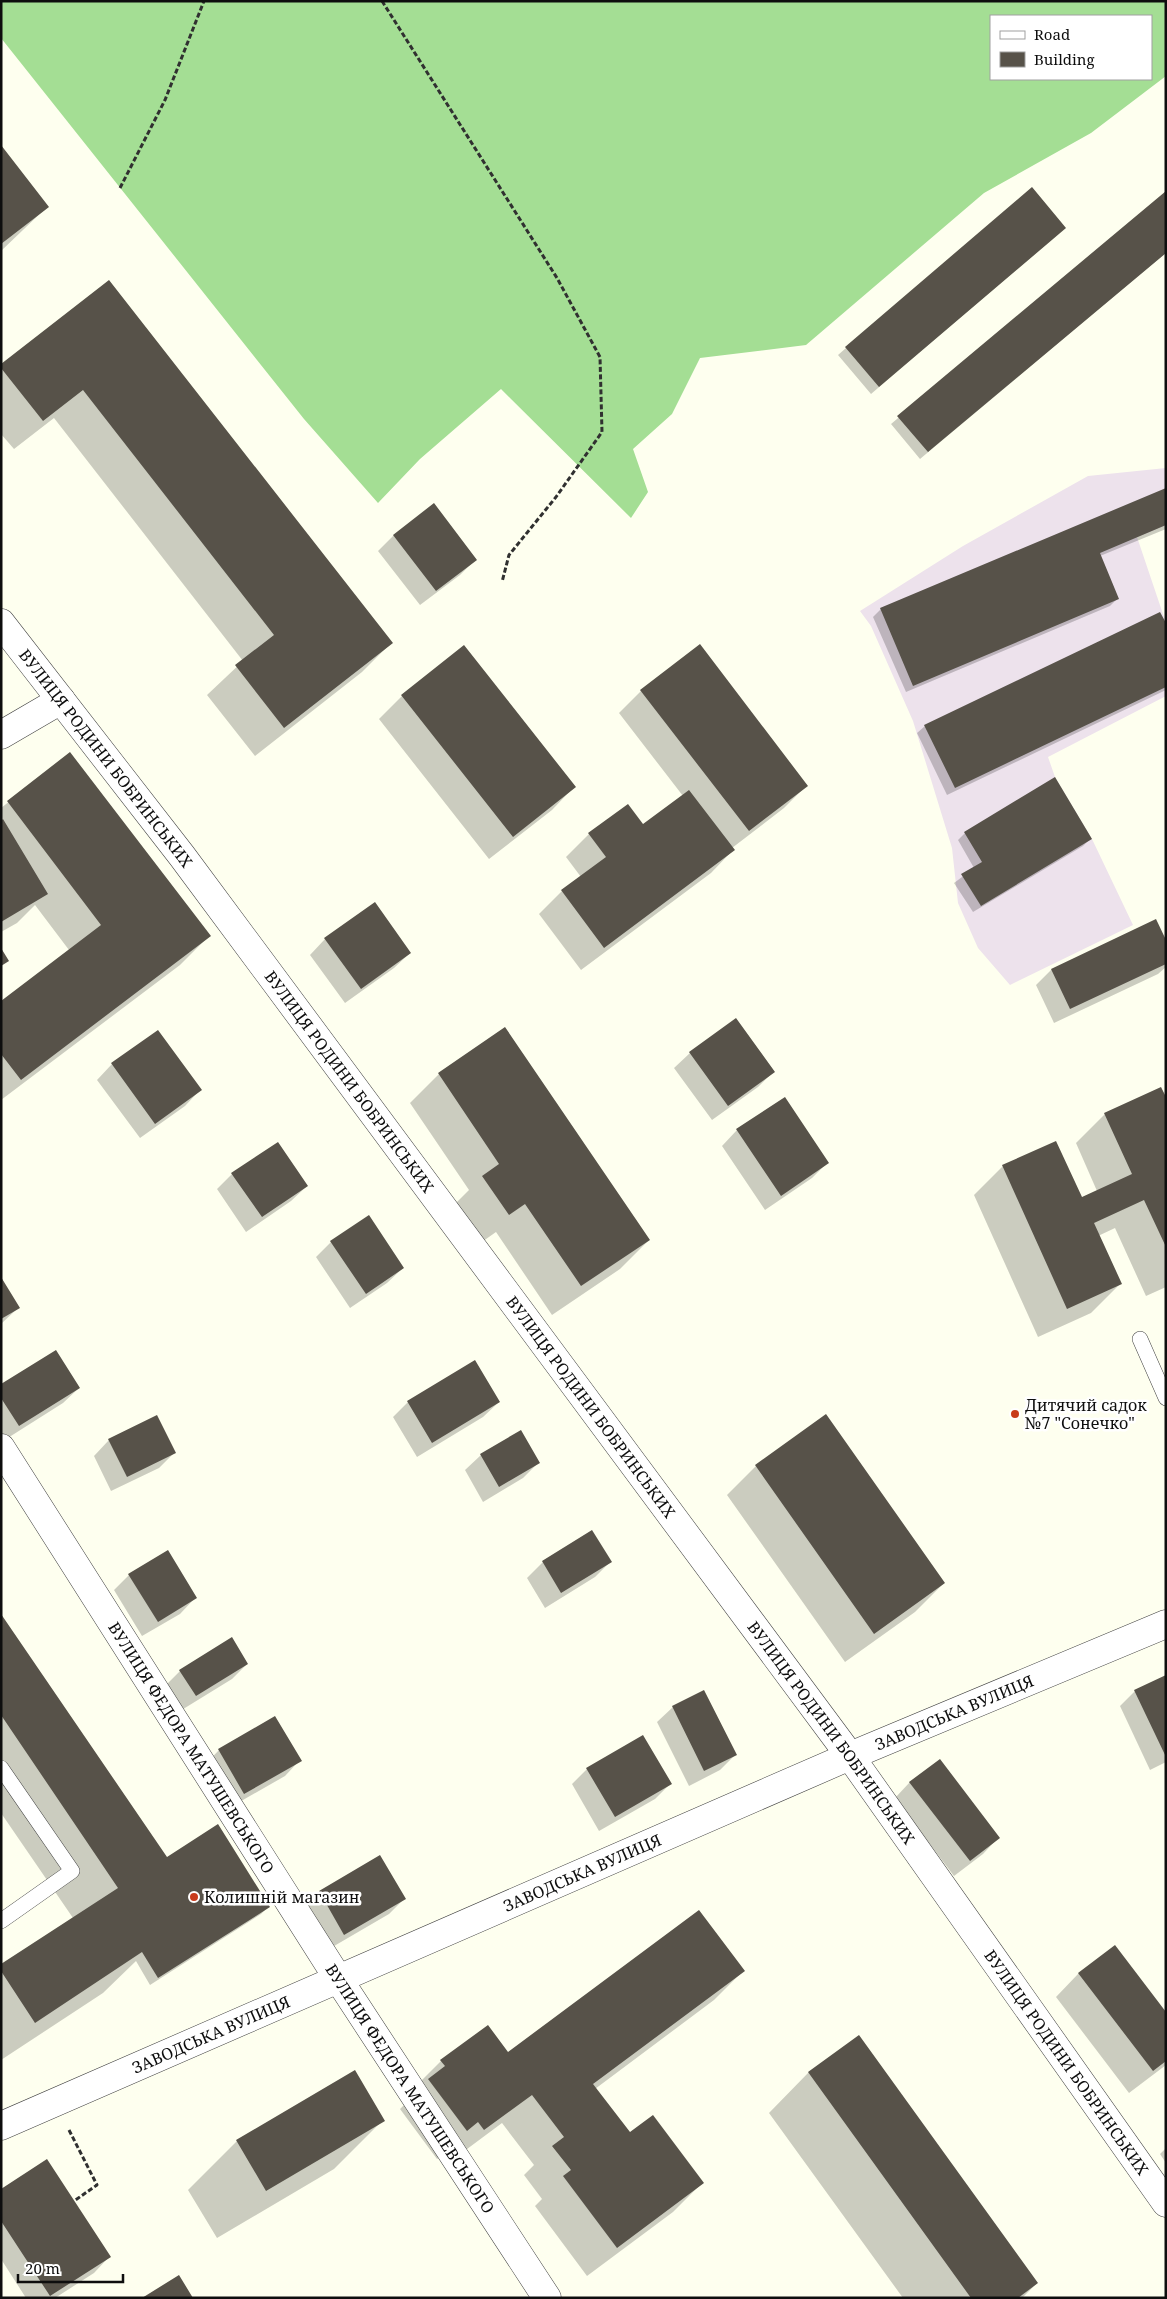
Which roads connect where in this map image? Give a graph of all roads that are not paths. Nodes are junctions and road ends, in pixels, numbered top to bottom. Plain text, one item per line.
1 (1, 623) edge
2 (60, 700) junction
3 (1, 735) edge
4 (1140, 1339) dead end
5 (1166, 1398) edge
6 (1, 1448) edge
7 (1166, 1624) edge
8 (850, 1756) junction
9 (1, 1768) edge
10 (1, 1921) edge
11 (339, 1980) junction
12 (1, 2126) edge
13 (1166, 2203) edge
14 (547, 2298) edge

1 - 2 street, ВУЛИЦЯ РОДИНИ БОБРИНСЬКИХ
2 - 3 street
2 - 8 street, ВУЛИЦЯ РОДИНИ БОБРИНСЬКИХ
4 - 5 lane
6 - 11 street, ВУЛИЦЯ ФЕДОРА МАТУШЕВСЬКОГО
7 - 8 street, ЗАВОДСЬКА ВУЛИЦЯ
8 - 11 street, ЗАВОДСЬКА ВУЛИЦЯ
8 - 13 street, ВУЛИЦЯ РОДИНИ БОБРИНСЬКИХ
9 - 10 lane
11 - 12 street, ЗАВОДСЬКА ВУЛИЦЯ
11 - 14 street, ВУЛИЦЯ ФЕДОРА МАТУШЕВСЬКОГО

